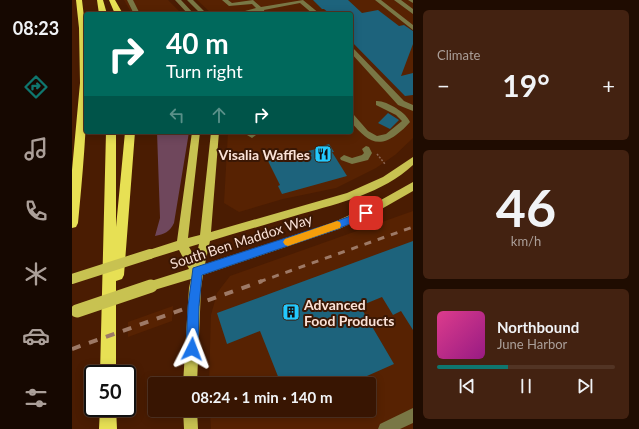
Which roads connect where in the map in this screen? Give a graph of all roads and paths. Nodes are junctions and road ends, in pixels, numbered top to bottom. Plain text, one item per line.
1 (79, 0) edge
2 (100, 0) edge
3 (112, 0) edge
4 (130, 0) edge
5 (178, 0) edge
6 (190, 0) edge
7 (225, 0) edge
8 (300, 0) edge
9 (378, 0) edge
10 (397, 0) edge
11 (306, 5) junction
12 (103, 12) edge
13 (118, 12) edge
14 (136, 12) edge
15 (189, 12) edge
16 (202, 12) edge
17 (261, 12) edge
18 (265, 12) edge
19 (268, 12) edge
20 (315, 12) edge
21 (413, 12) edge
22 (413, 28) edge
23 (353, 52) edge
24 (379, 103) dead end
25 (413, 108) edge
26 (353, 119) edge
27 (111, 134) edge
28 (130, 134) edge
29 (196, 134) edge
30 (215, 134) edge
31 (366, 149) dead end
32 (344, 158) dead end
33 (413, 160) edge
34 (413, 186) edge
35 (72, 223) edge
36 (205, 239) junction
37 (182, 245) junction
38 (197, 272) junction
39 (72, 279) edge
40 (72, 312) edge
41 (109, 328) junction
42 (108, 365) edge
43 (190, 377) edge
44 (413, 415) edge
45 (108, 417) edge
46 (190, 417) edge
47 (108, 429) edge
48 (191, 429) edge
49 (385, 429) edge

1 - 35 highway
2 - 12 highway
3 - 13 highway
4 - 14 street
5 - 15 street
6 - 16 street
7 - 17 street
8 - 11 street
8 - 18 street
9 - 22 street
10 - 21 street
11 - 19 street
11 - 20 street
23 - 25 street
24 - 26 street
27 - 41 highway
28 - 41 highway
29 - 37 main road
30 - 36 main road
31 - 32 street
33 - 36 main road, South Ben Maddox Way
34 - 38 main road, South Ben Maddox Way
36 - 37 main road, South Ben Maddox Way
36 - 38 main road
37 - 38 main road
37 - 39 main road, South Ben Maddox Way, bridge
38 - 40 main road, South Ben Maddox Way, bridge
38 - 43 main road
41 - 42 highway
44 - 49 street
45 - 47 highway
46 - 48 main road

